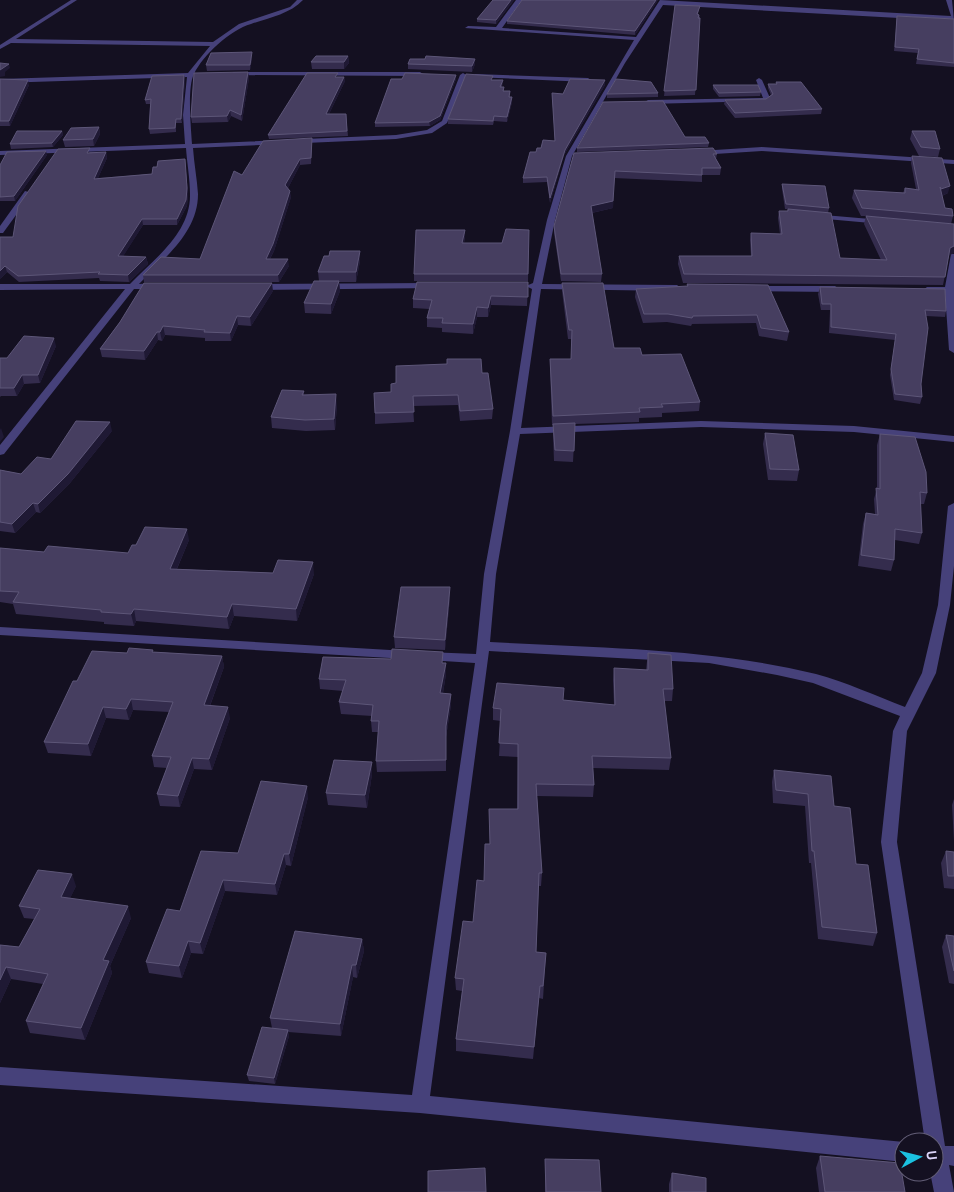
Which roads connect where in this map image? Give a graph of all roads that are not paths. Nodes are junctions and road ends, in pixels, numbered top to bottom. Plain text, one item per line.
1 (74, 0) edge
2 (300, 0) edge
3 (519, 0) edge
4 (950, 0) edge
5 (662, 2) edge
6 (954, 19) edge
7 (468, 28) dead end
8 (498, 29) junction
9 (638, 39) junction
10 (9, 41) junction
11 (214, 44) junction
12 (0, 46) edge
13 (230, 74) edge
14 (426, 74) edge
15 (190, 75) junction
16 (200, 75) edge
17 (453, 75) edge
18 (463, 75) junction
19 (595, 80) edge
20 (759, 80) dead end
21 (0, 81) edge
22 (604, 81) edge
23 (613, 81) junction
24 (600, 102) junction
25 (610, 102) edge
26 (639, 102) edge
27 (63, 142) edge
28 (189, 146) junction
29 (0, 153) edge
30 (689, 153) edge
31 (55, 154) junction
32 (569, 156) junction
33 (578, 156) edge
34 (954, 162) edge
35 (34, 185) edge
36 (808, 215) edge
37 (896, 223) edge
38 (0, 231) edge
39 (954, 256) edge
40 (132, 286) junction
41 (171, 286) edge
42 (248, 286) edge
43 (441, 286) edge
44 (518, 286) edge
45 (537, 286) junction
46 (0, 287) edge
47 (684, 288) edge
48 (743, 288) edge
49 (841, 289) edge
50 (920, 290) edge
51 (952, 290) edge
52 (954, 350) edge
53 (515, 431) junction
54 (954, 439) edge
55 (0, 452) edge
56 (954, 506) edge
57 (0, 631) edge
58 (482, 652) junction
59 (909, 714) junction
60 (0, 1076) edge
61 (420, 1104) junction
62 (938, 1132) edge
63 (894, 1151) edge

1 - 10 street
2 - 11 street
3 - 8 street
4 - 6 street
5 - 6 street
5 - 9 street
7 - 8 street
8 - 9 street
9 - 23 street
10 - 11 street
10 - 12 street
11 - 15 street
13 - 14 street
15 - 16 street
15 - 21 street
15 - 28 street
17 - 18 street
18 - 19 street
18 - 28 street
20 - 26 street
22 - 23 street
23 - 24 street
24 - 25 street
24 - 32 street
27 - 31 street
28 - 31 street
28 - 40 street
29 - 31 street
30 - 34 street
32 - 33 street
32 - 45 street
35 - 38 street
36 - 37 street
39 - 51 street
40 - 41 street
40 - 46 street
40 - 55 street
42 - 43 street
44 - 45 street
45 - 47 street
45 - 53 street
48 - 49 street
50 - 51 street
51 - 52 street
53 - 54 street
53 - 58 street
56 - 59 street
57 - 58 street
58 - 59 street
58 - 61 street
59 - 62 street
60 - 61 street
61 - 63 street

